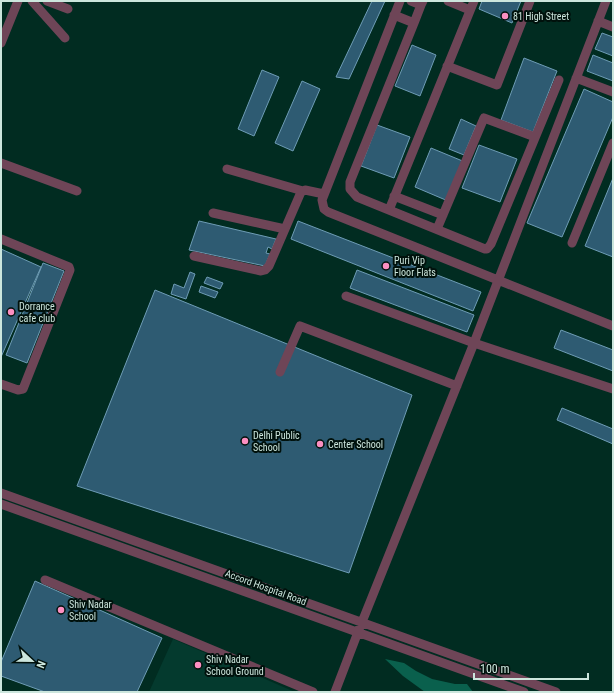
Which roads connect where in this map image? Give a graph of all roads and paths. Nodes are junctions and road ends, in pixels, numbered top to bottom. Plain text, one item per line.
1 (18, 1) edge
2 (32, 1) edge
3 (47, 1) edge
4 (400, 1) edge
5 (411, 1) edge
6 (448, 1) edge
7 (474, 1) edge
8 (530, 1) edge
9 (606, 1) edge
10 (422, 3) edge
11 (68, 9) dead end
12 (470, 10) junction
13 (394, 15) junction
14 (598, 21) junction
15 (414, 23) junction
16 (613, 27) edge
17 (65, 38) dead end
18 (1, 43) edge
19 (447, 66) junction
20 (576, 78) junction
21 (559, 80) dead end
22 (613, 92) edge
23 (535, 137) junction
24 (613, 143) edge
25 (1, 163) edge
26 (227, 169) dead end
27 (303, 190) junction
28 (77, 191) dead end
29 (324, 194) junction
30 (394, 196) junction
31 (389, 210) junction
32 (213, 213) dead end
33 (443, 216) junction
34 (285, 229) junction
35 (437, 229) junction
36 (1, 239) edge
37 (572, 243) dead end
38 (194, 256) dead end
39 (498, 280) junction
40 (346, 296) dead end
41 (613, 326) edge
42 (474, 343) junction
43 (280, 372) dead end
44 (1, 384) edge
45 (457, 386) junction
46 (613, 389) edge
47 (1, 493) edge
48 (1, 504) edge
49 (45, 580) dead end
50 (362, 622) junction
51 (358, 632) junction
52 (313, 692) edge
53 (335, 692) edge
54 (524, 692) edge
55 (556, 692) edge

1 - 18 street
2 - 17 street
3 - 11 street
4 - 13 street
5 - 10 street
6 - 12 street
7 - 12 street
8 - 19 street
9 - 14 street
10 - 15 street
12 - 19 street
13 - 15 street
13 - 29 street
14 - 16 street
14 - 20 street
15 - 31 street
19 - 30 street
20 - 22 street
20 - 39 street
21 - 23 street
23 - 33 street
23 - 35 street
24 - 37 street
25 - 28 street
26 - 27 street
27 - 29 street
27 - 34 street
29 - 39 street
30 - 31 street
30 - 33 street
31 - 35 street
32 - 34 street
33 - 35 street
34 - 38 street
36 - 44 street
39 - 41 street
39 - 42 street
40 - 42 street
42 - 45 street
42 - 46 street
43 - 45 street
45 - 50 street
47 - 50 street
48 - 51 street, Accord Hospital Road
49 - 52 street
50 - 51 street
50 - 55 street
51 - 53 street
51 - 54 street, Accord Hospital Road

